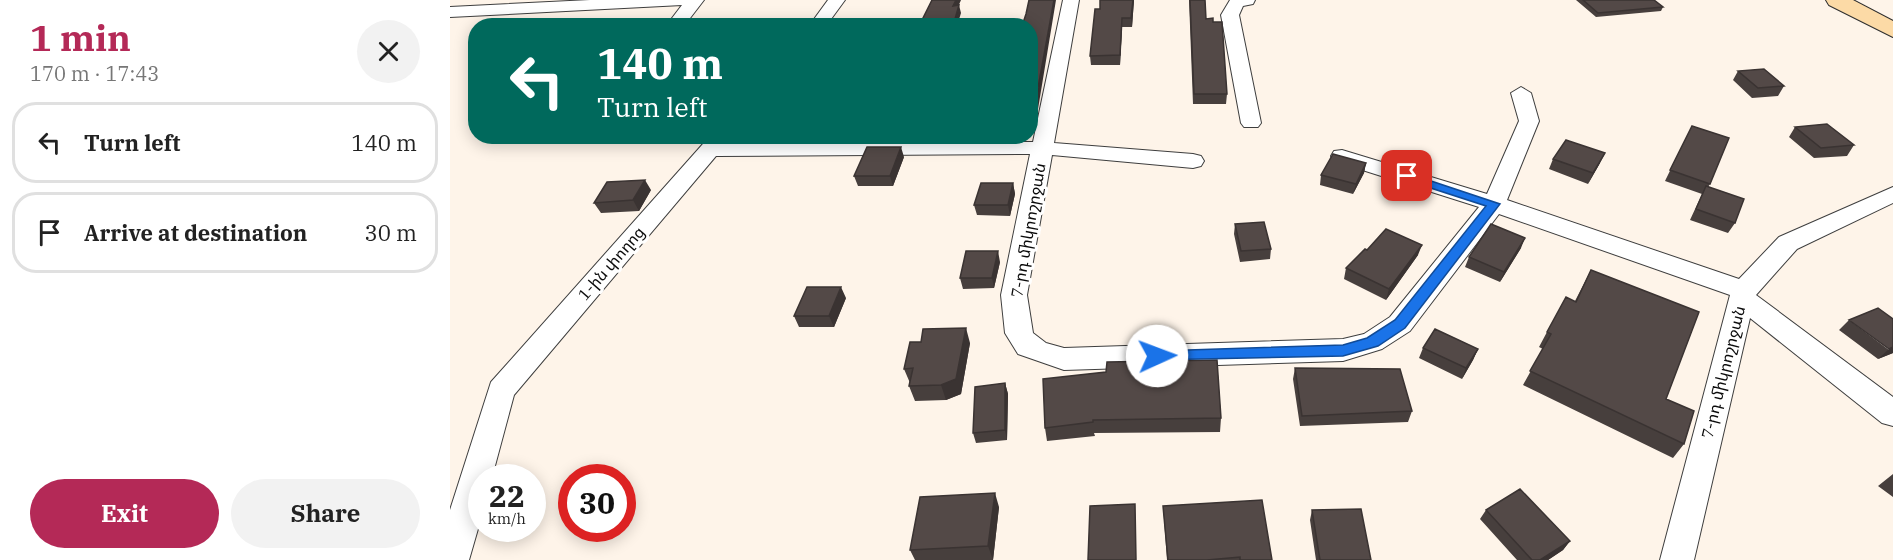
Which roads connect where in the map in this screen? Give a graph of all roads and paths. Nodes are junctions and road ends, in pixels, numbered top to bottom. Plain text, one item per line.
1 (693, 0) edge
2 (837, 0) edge
3 (1071, 0) edge
4 (1247, 0) edge
5 (1837, 0) edge
6 (450, 12) edge
7 (680, 18) edge
8 (823, 18) edge
9 (1893, 30) edge
10 (1521, 93) dead end
11 (1251, 123) dead end
12 (715, 144) edge
13 (781, 144) edge
14 (1043, 148) junction
15 (1342, 156) edge
16 (1193, 161) dead end
17 (1889, 203) edge
18 (1494, 204) junction
19 (1743, 294) junction
20 (1893, 414) edge
21 (452, 560) edge
22 (1677, 560) edge

1 - 6 street
1 - 7 street
2 - 8 street
3 - 14 street, 7-րդ միկրոշրջան
4 - 11 street
5 - 9 main road
10 - 18 street, 7-րդ միկրոշրջան
12 - 21 street, 1-ին փողոց
13 - 14 street
14 - 16 street
14 - 18 street, 7-րդ միկրոշրջան
15 - 18 street
17 - 19 street, 7-րդ միկրոշրջան
18 - 19 street
19 - 20 street
19 - 22 street, 7-րդ միկրոշրջան

